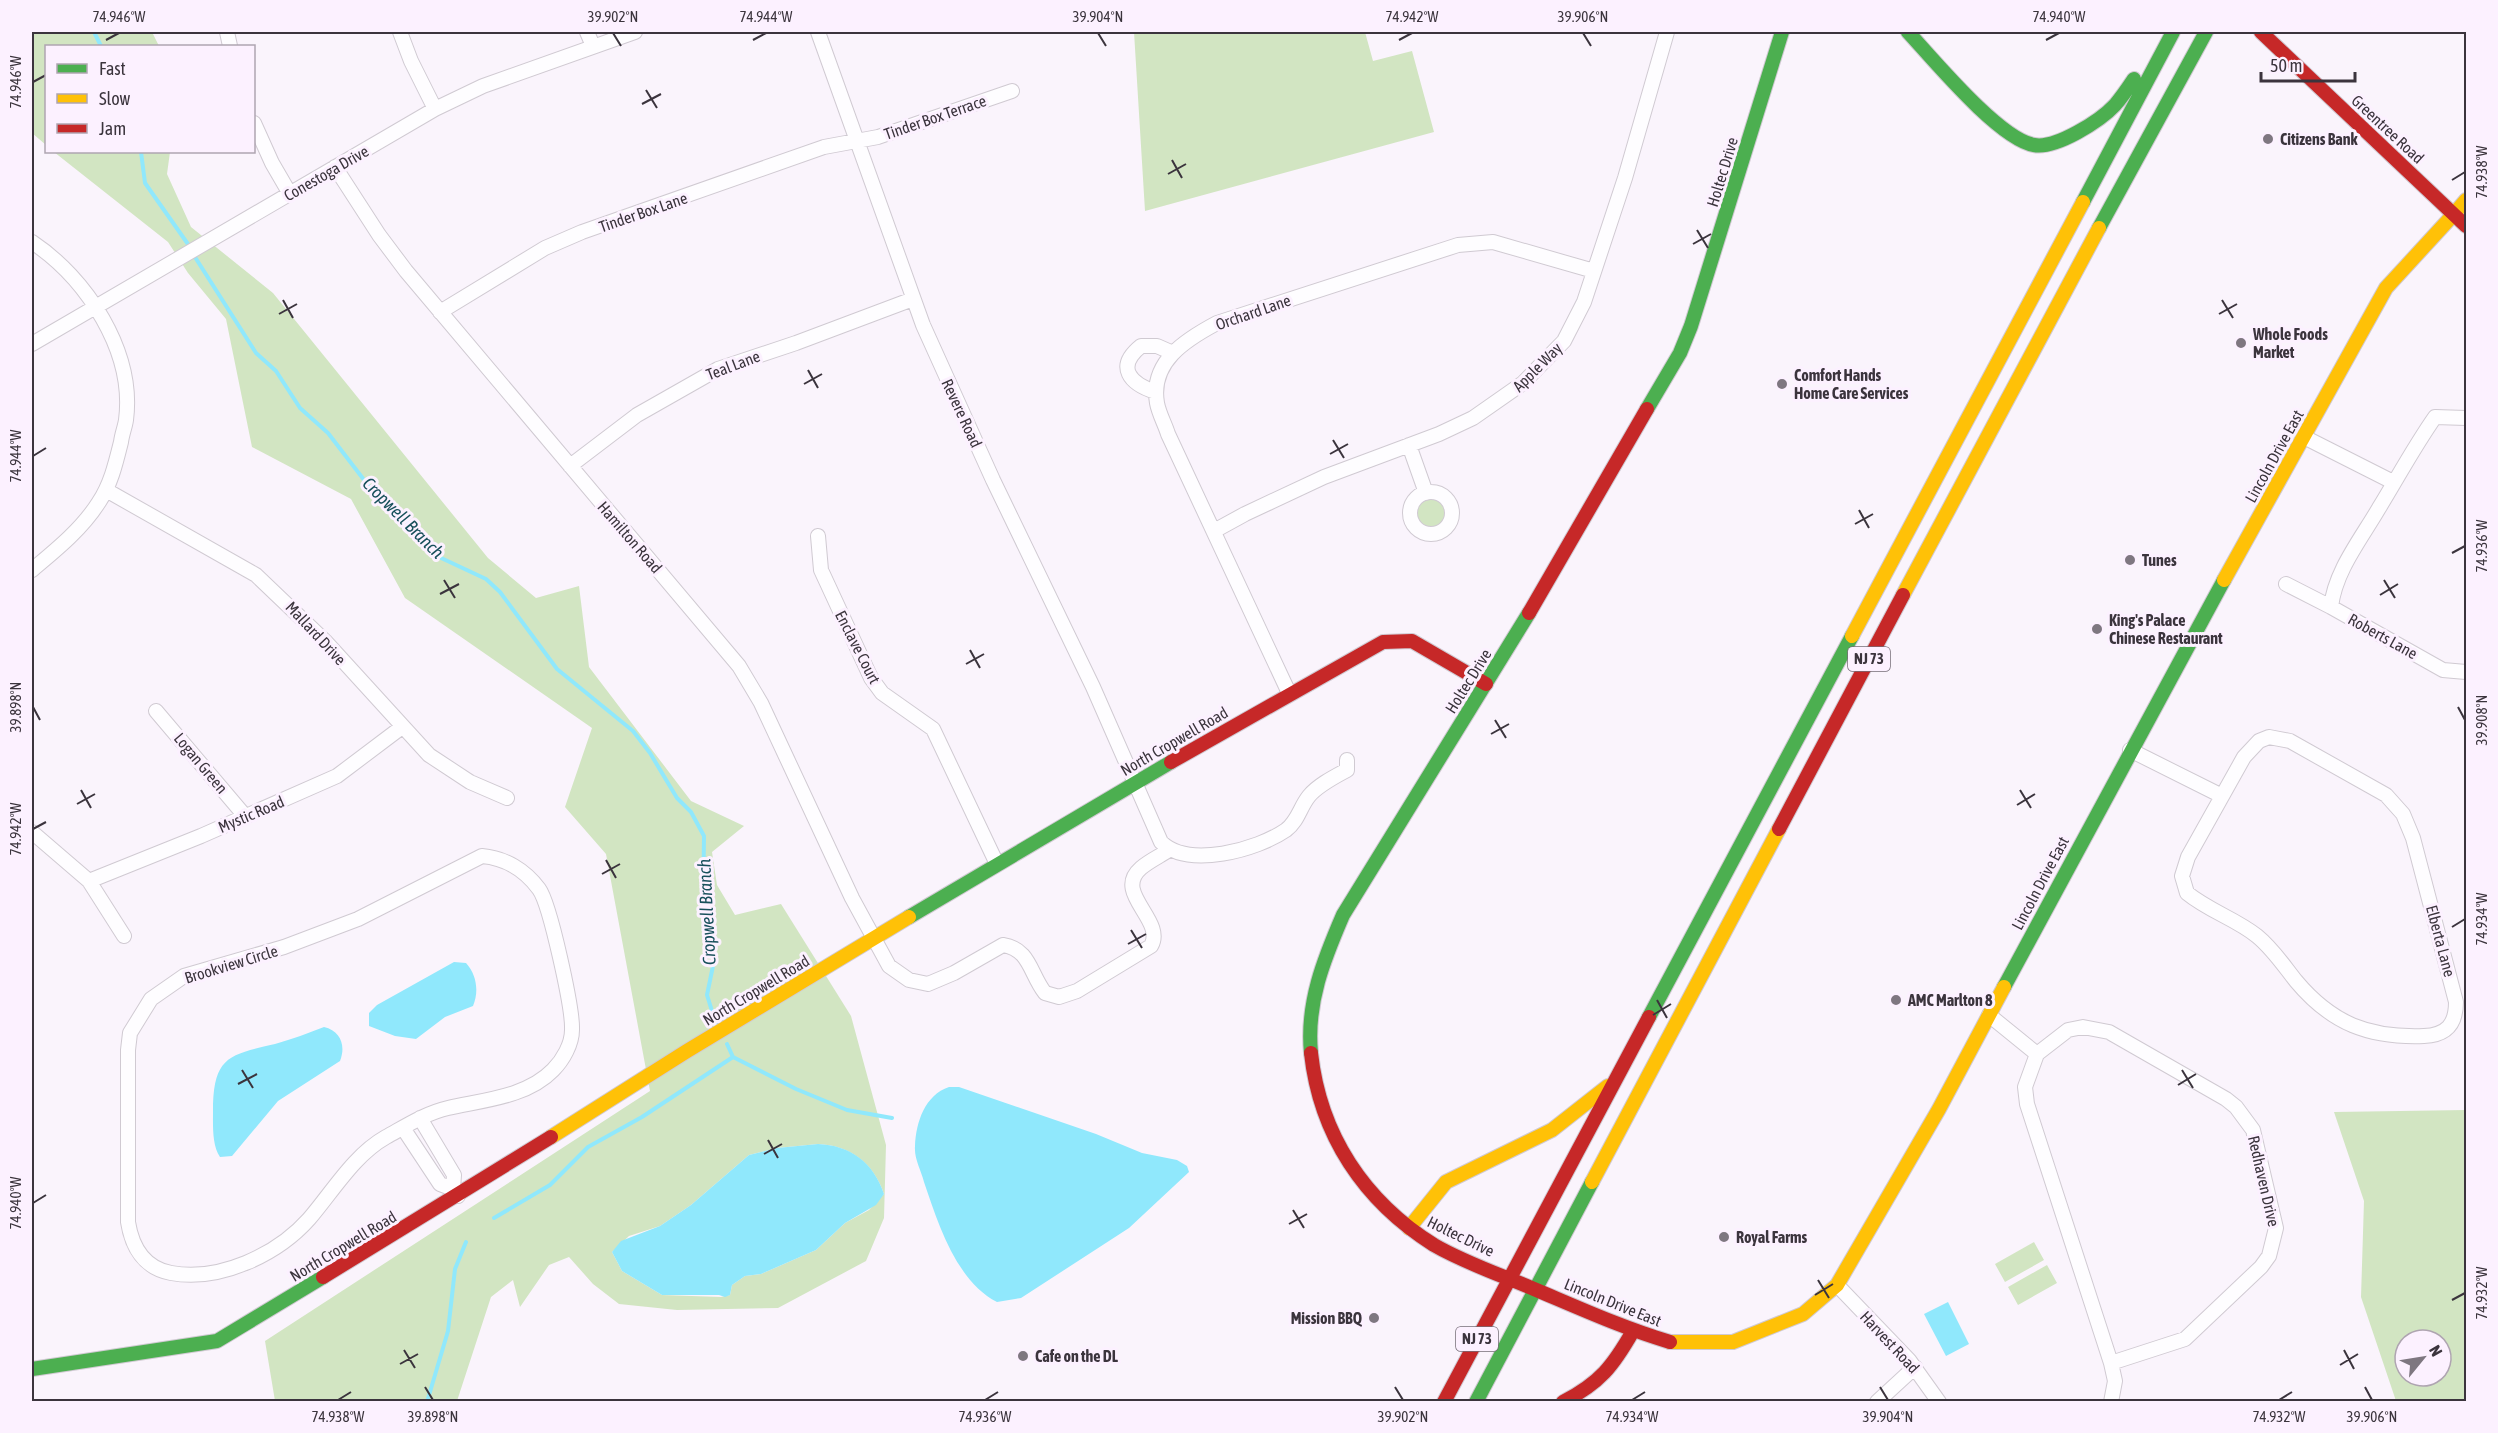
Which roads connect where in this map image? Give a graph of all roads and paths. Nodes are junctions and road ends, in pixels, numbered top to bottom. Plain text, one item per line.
1 (400, 32) edge
2 (587, 32) edge
3 (635, 32) edge
4 (818, 32) edge
5 (1667, 32) edge
6 (1782, 32) edge
7 (1908, 32) edge
8 (2173, 32) edge
9 (2206, 32) edge
10 (2261, 32) edge
11 (593, 46) junction
12 (2160, 55) junction
13 (1012, 91) dead end
14 (435, 109) junction
15 (255, 125) edge
16 (858, 141) junction
17 (335, 167) junction
18 (291, 194) junction
19 (2466, 200) edge
20 (2454, 214) junction
21 (2466, 225) edge
22 (32, 242) edge
23 (1594, 271) junction
24 (913, 299) junction
25 (94, 308) junction
26 (441, 312) junction
27 (32, 344) edge
28 (1173, 353) junction
29 (1156, 392) junction
30 (2466, 418) edge
31 (2304, 437) junction
32 (1409, 445) junction
33 (570, 466) junction
34 (2393, 482) junction
35 (105, 490) junction
36 (1426, 493) dead end
37 (1214, 531) junction
38 (818, 536) dead end
39 (32, 570) edge
40 (2286, 584) dead end
41 (2331, 608) junction
42 (2466, 672) edge
43 (1486, 684) junction
44 (1289, 693) junction
45 (156, 711) dead end
46 (402, 727) junction
47 (2130, 750) junction
48 (1347, 760) dead end
49 (1135, 783) junction
50 (2222, 796) junction
51 (507, 798) dead end
52 (245, 816) junction
53 (32, 832) edge
54 (1169, 850) junction
55 (997, 864) junction
56 (88, 881) junction
57 (124, 936) dead end
58 (875, 939) junction
59 (1989, 1015) junction
60 (2037, 1054) junction
61 (1615, 1081) junction
62 (420, 1119) junction
63 (403, 1128) junction
64 (456, 1192) junction
65 (1409, 1228) junction
66 (1510, 1277) junction
67 (1837, 1286) junction
68 (1536, 1288) junction
69 (1633, 1330) junction
70 (2111, 1363) junction
71 (1915, 1367) junction
72 (32, 1369) edge
73 (1444, 1401) edge
74 (1476, 1401) edge
75 (1563, 1401) edge
76 (1878, 1401) edge
77 (1939, 1401) edge
78 (2111, 1401) edge

1 - 14 street
2 - 11 street
3 - 11 street, Conestoga Drive
4 - 16 street, Revere Road
5 - 23 street, Apple Way
6 - 43 main road, Holtec Drive
7 - 12 main road
8 - 12 main road, NJ 73
9 - 68 main road, NJ 73
10 - 20 main road, Greentree Road
11 - 14 street, Conestoga Drive
12 - 61 main road, NJ 73
13 - 16 street, Tinder Box Terrace
14 - 17 street, Conestoga Drive
15 - 18 street
16 - 24 street, Revere Road
16 - 26 street, Tinder Box Lane
17 - 18 street, Conestoga Drive
17 - 26 street, Hamilton Road
18 - 25 street, Conestoga Drive
19 - 20 main road, Lincoln Drive East
20 - 21 main road, Greentree Road
20 - 31 main road, Lincoln Drive East
22 - 25 street
23 - 28 street, Orchard Lane
23 - 32 street, Apple Way
24 - 33 street, Teal Lane
24 - 49 street, Revere Road
25 - 27 street, Conestoga Drive
25 - 35 street
26 - 33 street, Hamilton Road
28 - 29 street, Orchard Lane
28 - 29 street
29 - 37 street
30 - 34 street, Roberts Lane
31 - 34 street
31 - 47 main road, Lincoln Drive East
32 - 36 street
32 - 37 street, Apple Way
33 - 58 street, Hamilton Road
34 - 41 street, Roberts Lane
35 - 39 street
35 - 46 street, Mallard Drive
37 - 44 street
38 - 55 street, Enclave Court
40 - 41 street
41 - 42 street, Roberts Lane
43 - 44 main road, North Cropwell Road
43 - 65 main road, Holtec Drive
44 - 49 main road, North Cropwell Road
45 - 52 street, Logan Green
46 - 51 street, Mallard Drive
46 - 52 street, Mystic Road
47 - 50 street
47 - 59 main road, Lincoln Drive East
48 - 54 street
49 - 54 street, Revere Road
49 - 55 main road, North Cropwell Road
50 - 50 street, Elberta Lane
52 - 56 street, Mystic Road
53 - 56 street
54 - 58 street, Hamilton Road
55 - 58 main road, North Cropwell Road
56 - 57 street
58 - 64 main road, North Cropwell Road
59 - 60 street
59 - 67 main road, Lincoln Drive East
60 - 70 street
60 - 70 street, Redhaven Drive
61 - 65 main road
61 - 66 main road, NJ 73
62 - 63 street, Brookview Circle
62 - 63 street, Brookview Circle
62 - 64 street
63 - 64 street
64 - 72 main road, North Cropwell Road
65 - 66 main road, Holtec Drive
66 - 68 main road, Lincoln Drive East
66 - 73 main road, NJ 73
67 - 69 main road, Lincoln Drive East
67 - 71 street, Harvest Road
68 - 69 main road, Lincoln Drive East
68 - 74 main road, NJ 73
69 - 75 main road
70 - 78 street
71 - 76 street
71 - 77 street, Harvest Road

